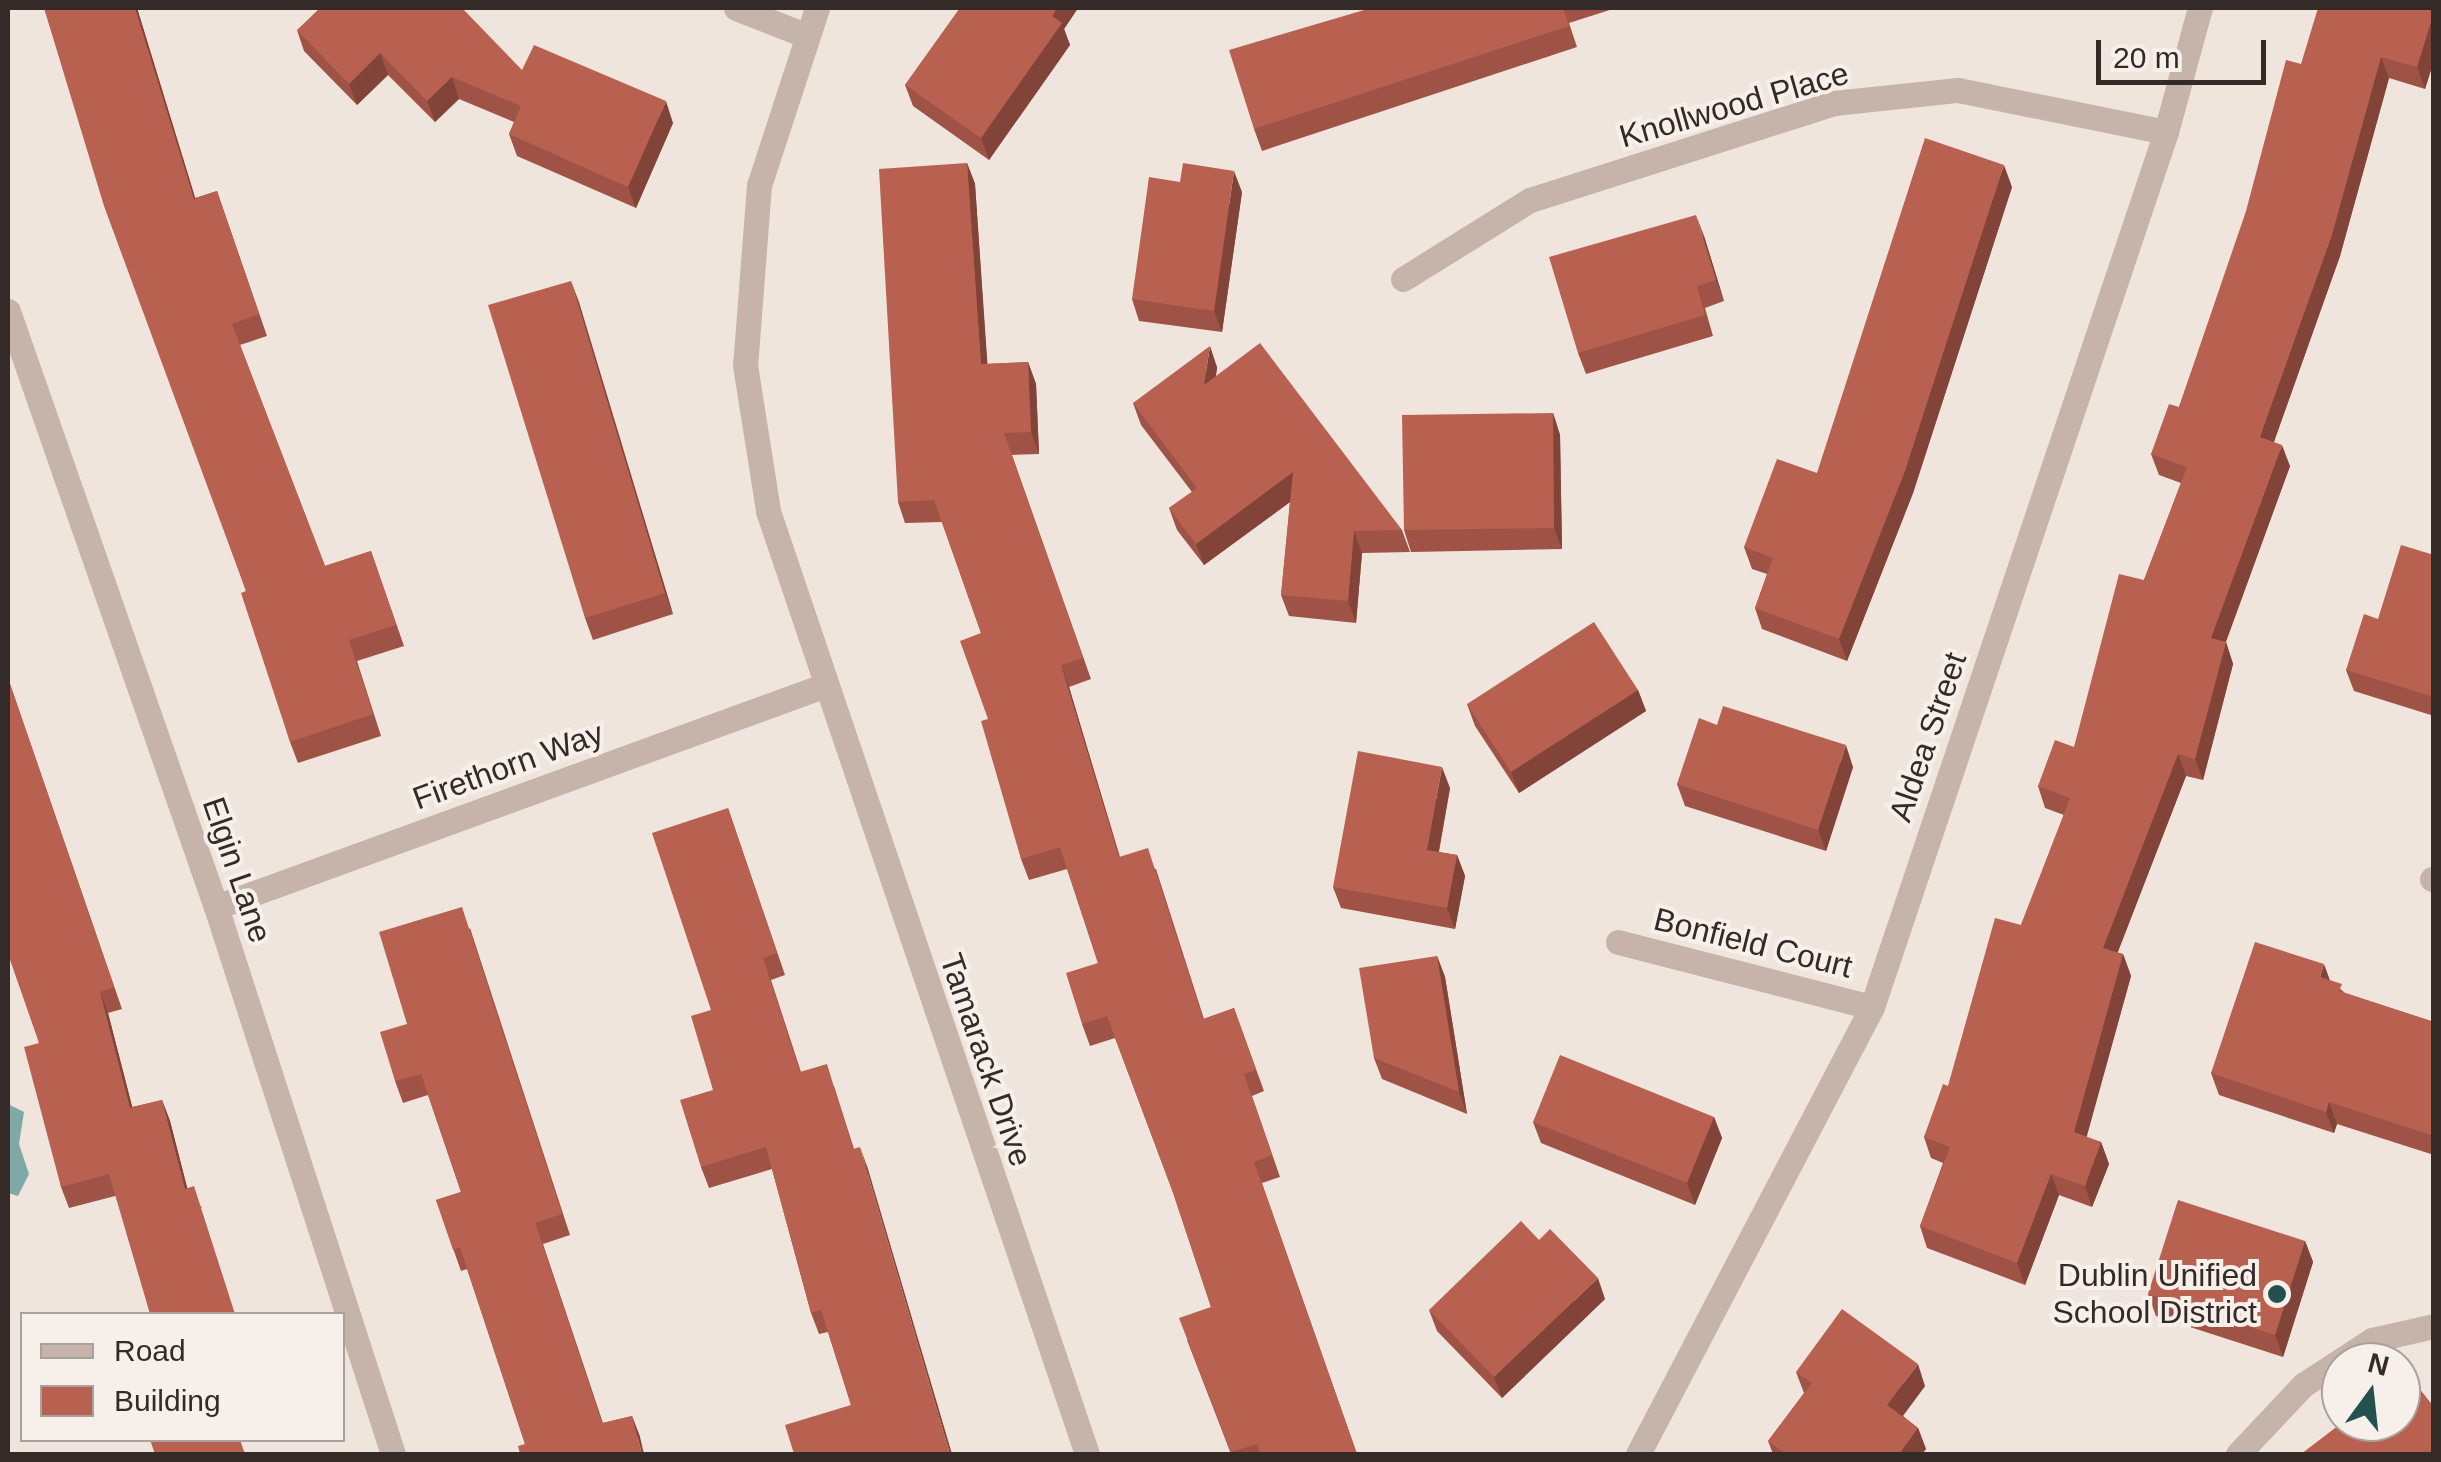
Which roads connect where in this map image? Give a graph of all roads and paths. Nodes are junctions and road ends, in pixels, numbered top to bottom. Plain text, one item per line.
1 (736, 8) edge
2 (817, 8) edge
3 (2200, 8) edge
4 (804, 35) junction
5 (2166, 132) junction
6 (1403, 280) dead end
7 (8, 311) edge
8 (823, 686) junction
9 (216, 907) junction
10 (1618, 942) dead end
11 (1872, 1007) junction
12 (2434, 1326) edge
13 (393, 1454) edge
14 (1087, 1454) edge
15 (1638, 1454) edge
16 (2238, 1454) edge

1 - 4 street
2 - 4 street, Tamarack Drive
3 - 5 street, Aldea Street
4 - 8 street, Tamarack Drive
5 - 6 street, Knollwood Place
5 - 11 street, Aldea Street
7 - 9 street, Elgin Lane
8 - 9 street, Firethorn Way
8 - 14 street, Tamarack Drive
9 - 13 street, Elgin Lane
10 - 11 street, Bonfield Court
11 - 15 street, Aldea Street
12 - 16 street

